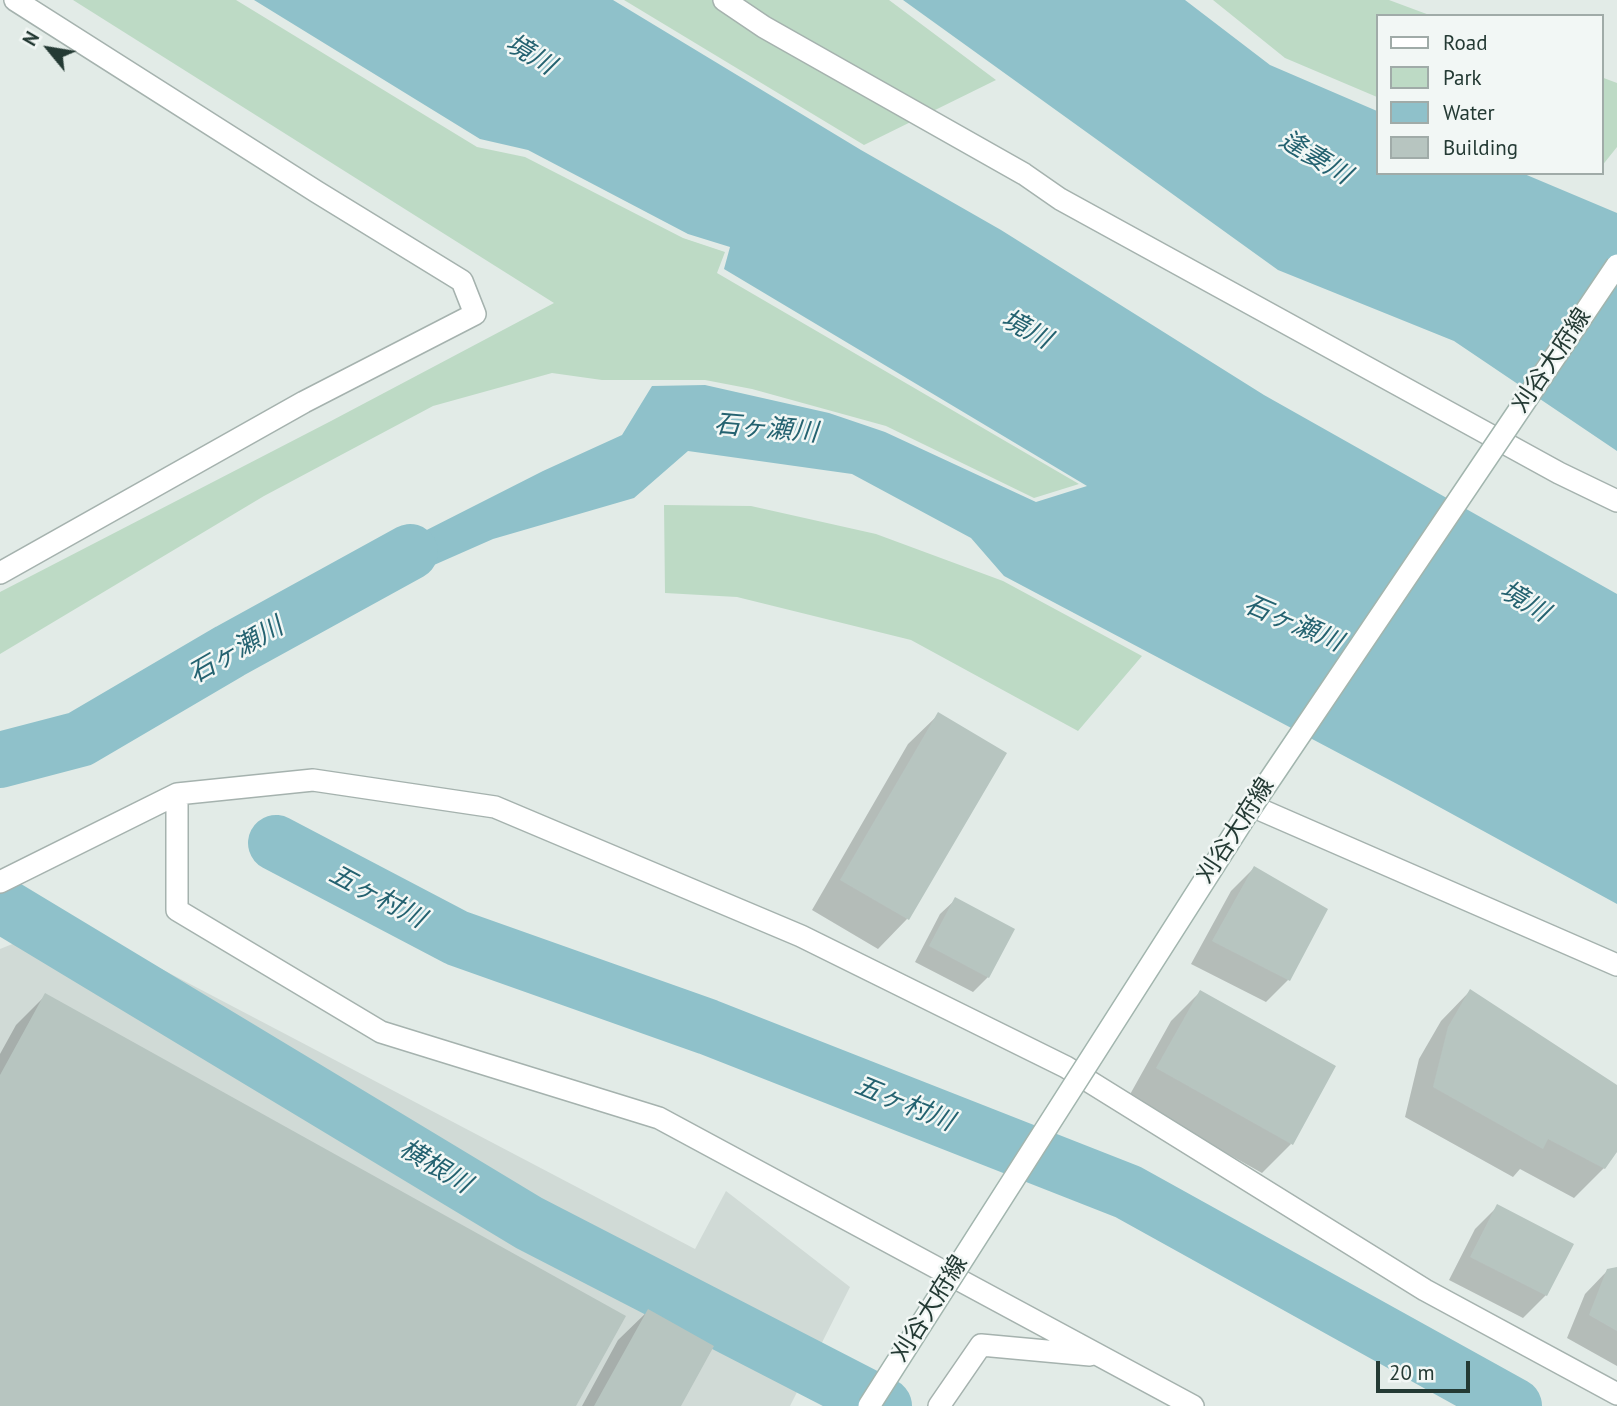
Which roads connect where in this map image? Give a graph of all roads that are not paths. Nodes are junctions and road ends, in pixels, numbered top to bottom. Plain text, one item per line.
1 (15, 0) edge
2 (724, 0) edge
3 (1617, 265) edge
4 (1617, 501) edge
5 (0, 573) edge
6 (177, 794) junction
7 (1252, 806) junction
8 (0, 882) edge
9 (1617, 965) edge
10 (1100, 1356) junction
11 (1617, 1394) edge
12 (869, 1406) edge
13 (939, 1406) edge
14 (1193, 1406) edge

1 - 5 street
2 - 4 street
3 - 7 street, 刈谷大府線, bridge
6 - 8 street
6 - 10 street
6 - 11 street
7 - 9 street
7 - 12 street, 刈谷大府線, bridge
10 - 13 street
10 - 14 street

